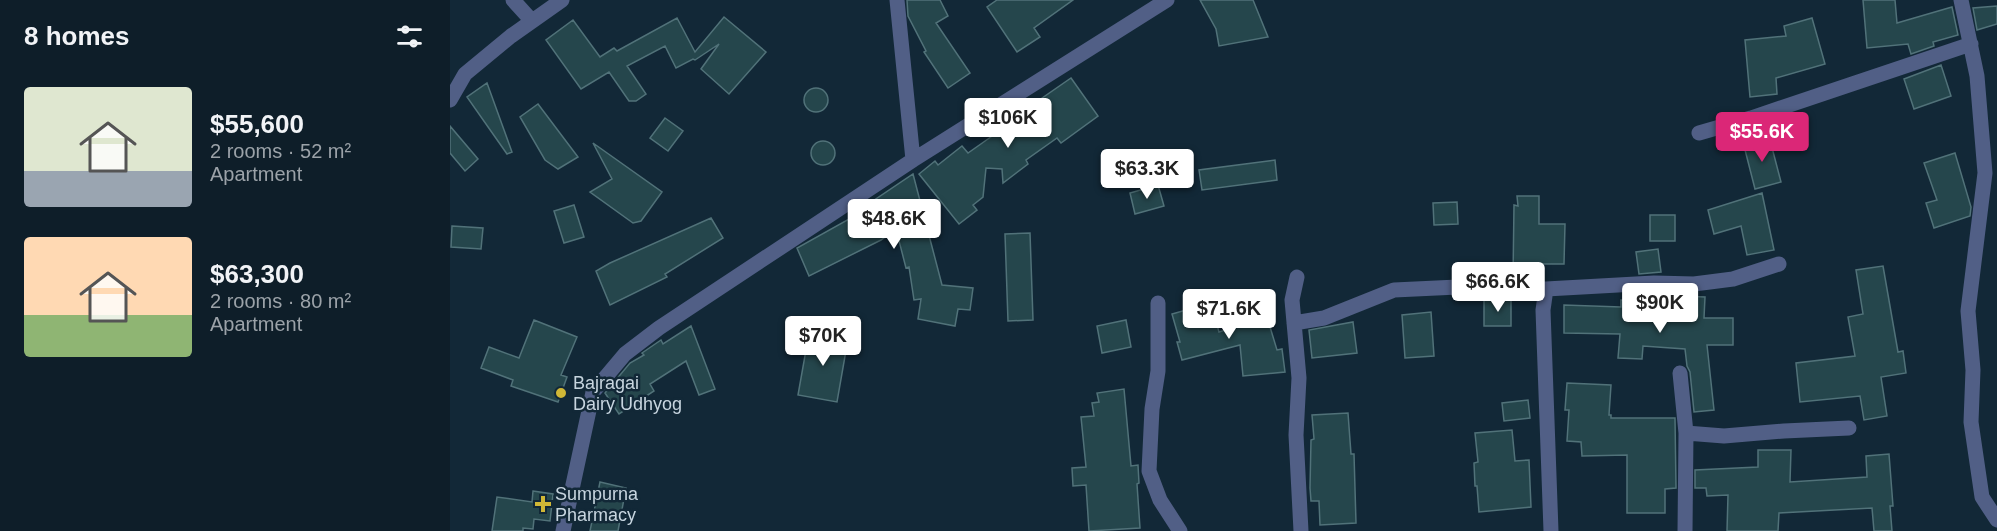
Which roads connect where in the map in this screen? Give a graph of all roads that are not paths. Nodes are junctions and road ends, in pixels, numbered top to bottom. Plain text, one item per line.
1 (513, 0) edge
2 (562, 0) edge
3 (897, 0) edge
4 (1167, 0) edge
5 (1961, 0) edge
6 (532, 21) junction
7 (1971, 44) junction
8 (450, 100) edge
9 (1699, 133) dead end
10 (913, 160) junction
11 (1779, 264) dead end
12 (1297, 277) dead end
13 (1546, 289) junction
14 (1158, 303) dead end
15 (1294, 323) junction
16 (1680, 373) dead end
17 (1849, 428) dead end
18 (1686, 433) junction
19 (1997, 520) edge
20 (563, 531) edge
21 (1179, 531) edge
22 (1300, 531) edge
23 (1551, 531) edge
24 (1685, 531) edge

1 - 6 street
2 - 6 street
3 - 10 street
4 - 10 street
5 - 7 street
6 - 8 street
7 - 9 street
7 - 19 street
10 - 20 street
11 - 13 street
12 - 15 street
13 - 15 street
13 - 23 street
14 - 21 street
15 - 22 street
16 - 18 street
17 - 18 street
18 - 24 street

